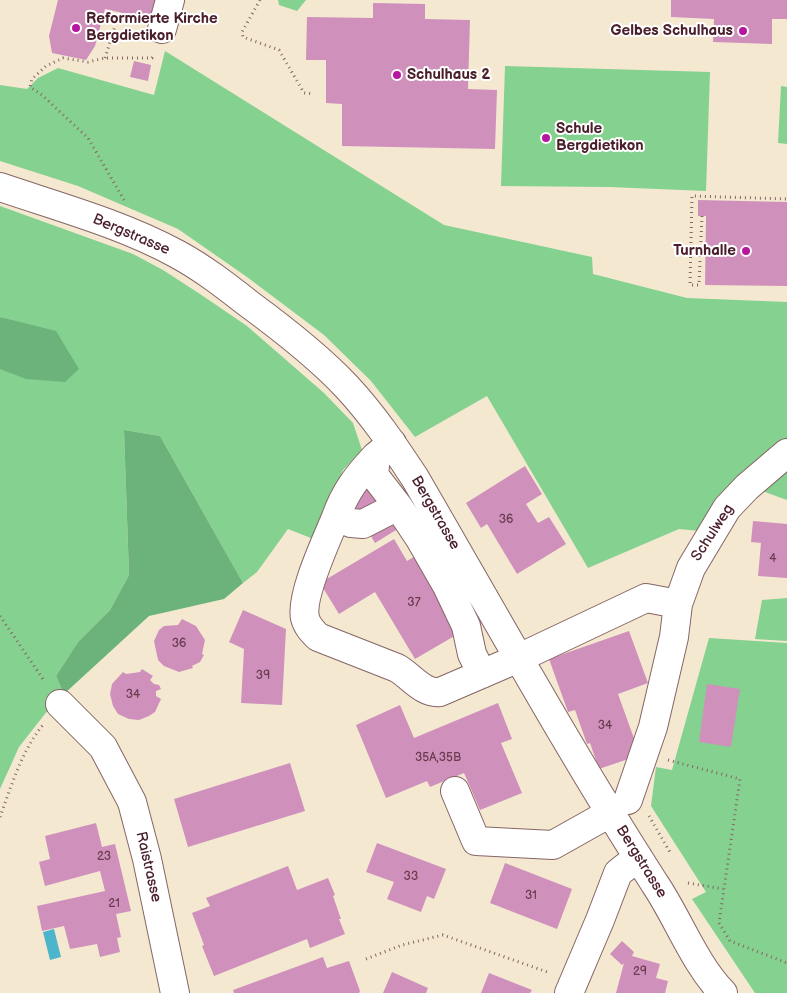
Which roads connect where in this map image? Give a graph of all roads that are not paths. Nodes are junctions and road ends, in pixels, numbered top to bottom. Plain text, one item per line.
1 (170, 0) edge
2 (162, 29) road end
3 (0, 187) edge
4 (384, 450) junction
5 (787, 453) edge
6 (398, 506) junction
7 (336, 517) junction
8 (678, 604) junction
9 (519, 658) junction
10 (482, 674) junction
11 (60, 704) road end
12 (455, 791) dead end
13 (619, 806) junction
14 (638, 857) junction
15 (571, 987) edge
16 (175, 993) edge
17 (723, 993) edge

1 - 2 street
3 - 4 street, Bergstrasse
4 - 6 street
4 - 7 street
4 - 9 street, Bergstrasse
5 - 8 street, Schulweg
6 - 7 street
6 - 10 street
7 - 10 street
8 - 9 street
8 - 13 street, Schulweg
9 - 10 street
9 - 13 street, Bergstrasse
11 - 16 street, Raistrasse
12 - 13 street
13 - 14 street, Bergstrasse
14 - 15 street
14 - 17 street, Bergstrasse

